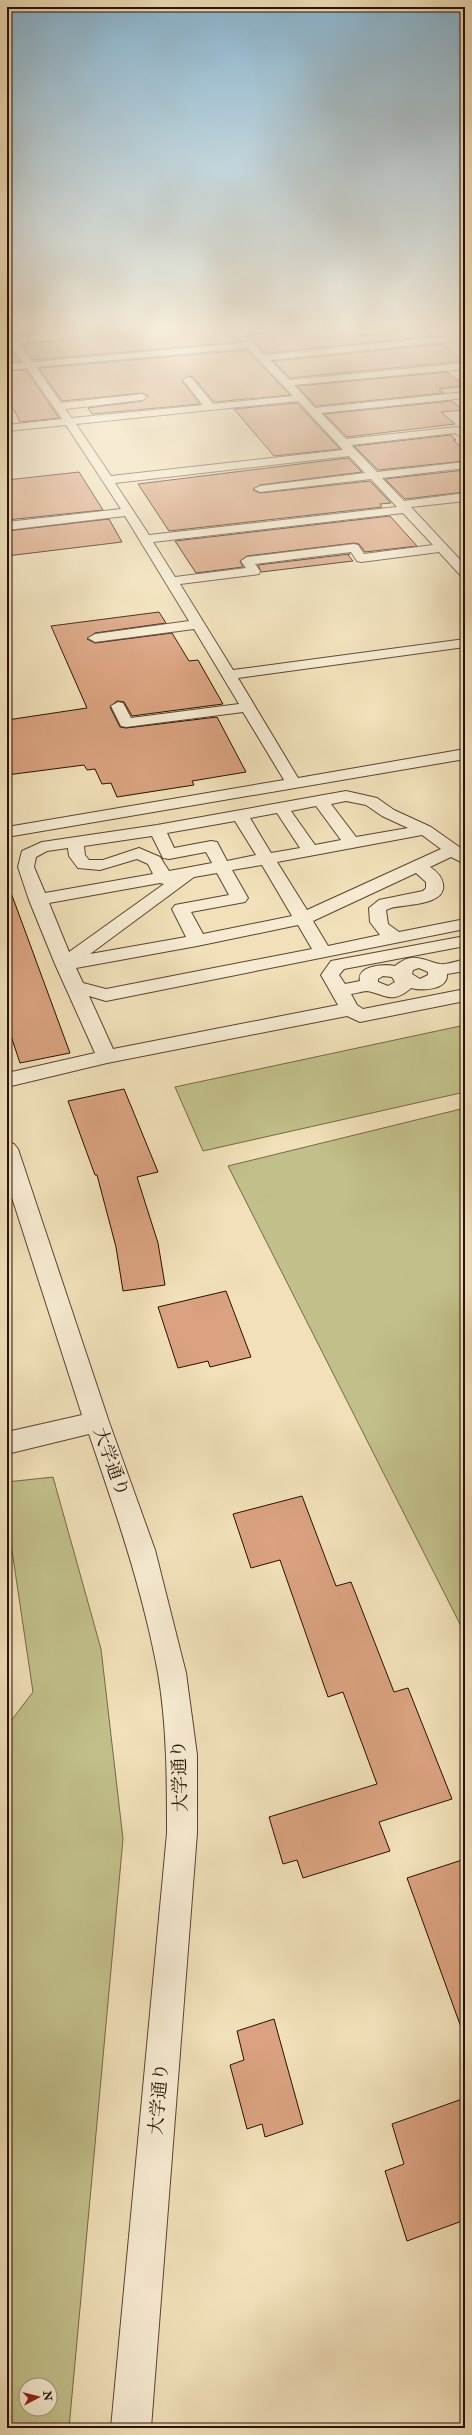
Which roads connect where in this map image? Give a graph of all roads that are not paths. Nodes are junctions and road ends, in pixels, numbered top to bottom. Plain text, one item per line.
1 (85, 445) edge
2 (345, 445) edge
3 (352, 452) junction
4 (465, 465) edge
5 (375, 476) junction
6 (107, 480) junction
7 (260, 489) dead end
8 (465, 497) edge
9 (404, 507) junction
10 (128, 512) junction
11 (7, 526) edge
12 (145, 539) junction
13 (443, 548) junction
14 (465, 572) edge
15 (171, 581) junction
16 (197, 624) junction
17 (95, 638) dead end
18 (465, 643) edge
19 (230, 675) junction
20 (118, 706) dead end
21 (248, 706) junction
22 (465, 754) edge
23 (293, 782) junction
24 (320, 800) junction
25 (281, 808) junction
26 (240, 815) junction
27 (158, 830) junction
28 (425, 830) junction
29 (7, 832) edge
30 (75, 842) junction
31 (352, 843) junction
32 (311, 852) junction
33 (459, 855) edge
34 (267, 858) junction
35 (222, 867) junction
36 (418, 867) junction
37 (187, 875) junction
38 (165, 879) junction
39 (38, 900) junction
40 (302, 918) junction
41 (465, 924) edge
42 (397, 938) junction
43 (197, 941) junction
44 (459, 942) edge
45 (323, 952) junction
46 (465, 961) edge
47 (64, 964) junction
48 (465, 965) edge
49 (75, 987) junction
50 (338, 991) junction
51 (465, 995) edge
52 (350, 1009) junction
53 (107, 1057) junction
54 (7, 1080) edge
55 (7, 1149) edge
56 (97, 1422) junction
57 (7, 1443) edge
58 (131, 2428) edge

1 - 6 street
2 - 3 street
3 - 5 street
3 - 6 street
4 - 5 street
5 - 7 street
5 - 9 street
6 - 10 street
8 - 9 street
9 - 12 street
9 - 13 street
10 - 11 street
10 - 12 street
12 - 15 street
13 - 14 street
13 - 15 street
15 - 16 street
16 - 17 street
16 - 19 street
18 - 19 street
19 - 21 street
20 - 21 street
21 - 23 street
22 - 23 street
23 - 29 street
24 - 25 street
24 - 28 street
24 - 31 street
25 - 26 street
25 - 32 street
26 - 27 street
26 - 34 street
27 - 30 street
27 - 35 street
28 - 31 street
28 - 33 street
30 - 38 street
30 - 39 street
31 - 32 street
32 - 34 street
33 - 36 street
34 - 35 street
34 - 40 street
35 - 37 street
35 - 43 street
36 - 40 street
36 - 42 street
37 - 38 street
37 - 47 street
38 - 39 street
39 - 47 street
40 - 43 street
40 - 45 street
41 - 42 street
42 - 45 street
43 - 47 street
44 - 46 street
44 - 50 street
45 - 49 street
47 - 49 street
48 - 50 street
49 - 53 street
50 - 52 street
51 - 52 street
52 - 53 street
53 - 54 street
55 - 56 street, 大学通り
56 - 57 street
56 - 58 street, 大学通り

